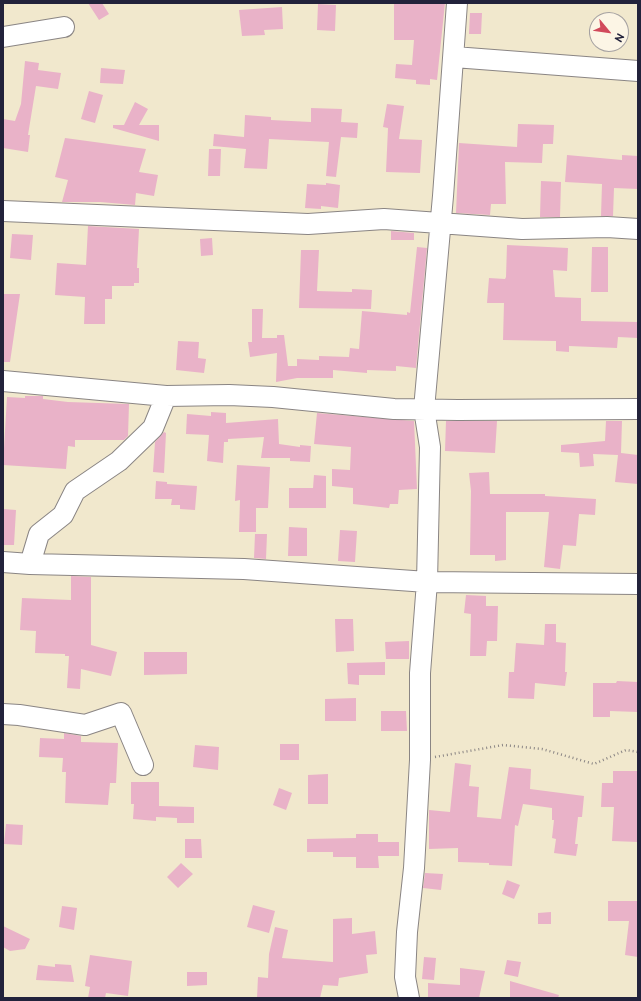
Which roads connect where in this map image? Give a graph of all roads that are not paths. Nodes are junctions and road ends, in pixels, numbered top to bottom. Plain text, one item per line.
1 (458, 3) edge
2 (64, 27) dead end
3 (3, 37) edge
4 (454, 56) junction
5 (638, 71) edge
6 (3, 211) edge
7 (441, 222) junction
8 (638, 229) edge
9 (3, 381) edge
10 (166, 396) junction
11 (424, 409) junction
12 (638, 409) edge
13 (3, 562) edge
14 (30, 564) junction
15 (427, 582) junction
16 (638, 584) edge
17 (3, 714) edge
18 (143, 765) dead end
19 (409, 998) edge

1 - 4 street
2 - 3 street
4 - 5 street
4 - 7 street
6 - 7 street
7 - 8 street
7 - 11 street
9 - 10 street
10 - 11 street
10 - 14 street
11 - 12 street
11 - 15 street
13 - 14 street
14 - 15 street
15 - 16 street
15 - 19 street
17 - 18 street

